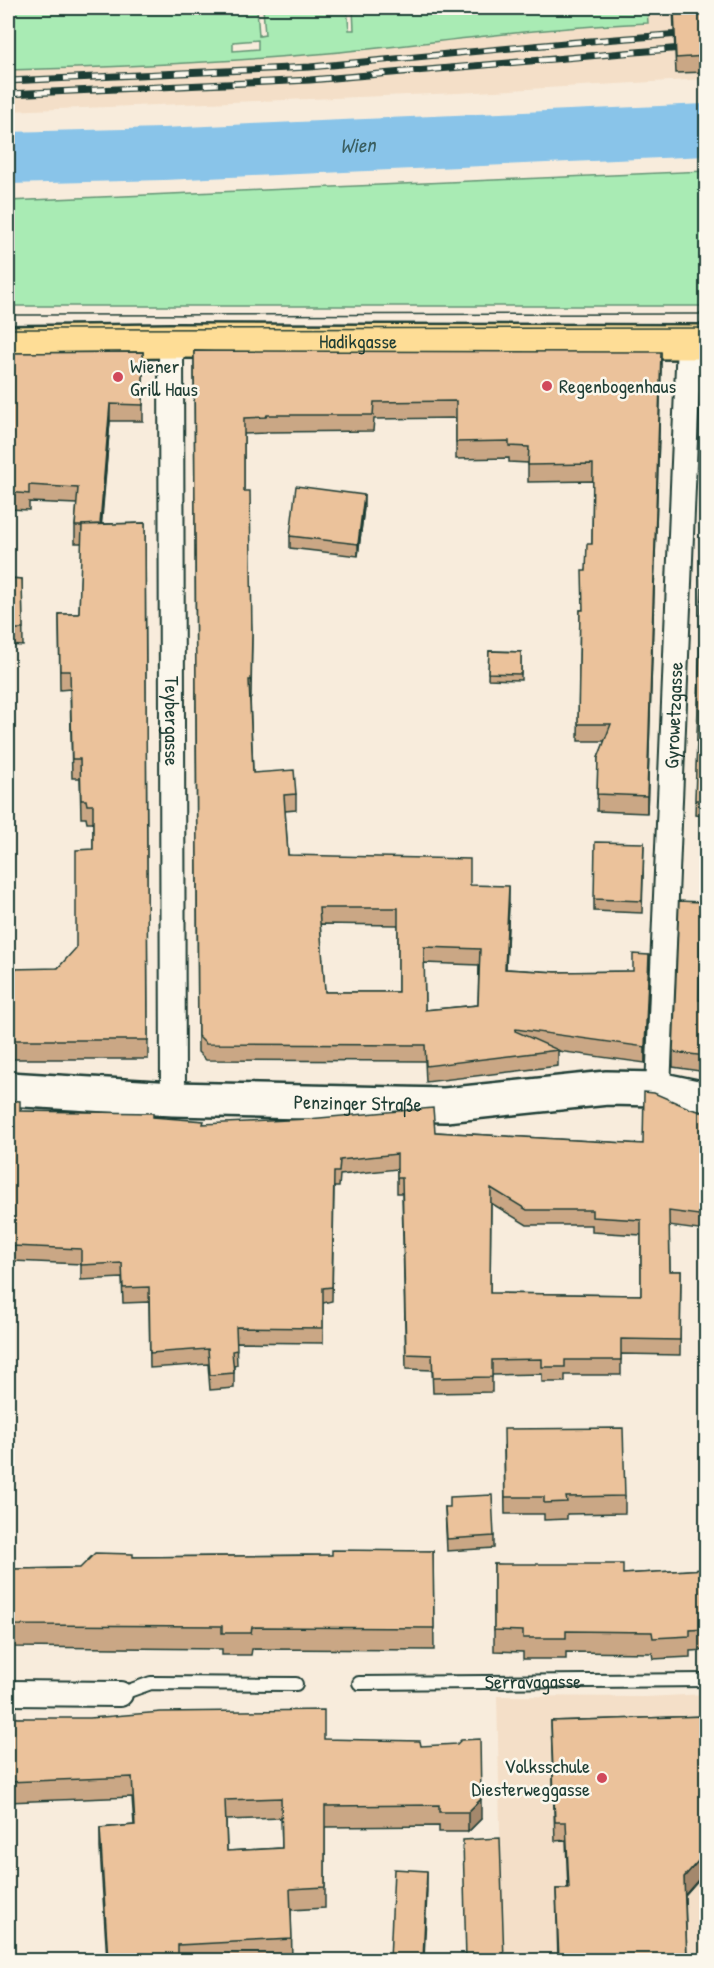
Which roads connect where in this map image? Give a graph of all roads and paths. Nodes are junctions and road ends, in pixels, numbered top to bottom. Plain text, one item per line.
1 (171, 341) junction
2 (698, 342) edge
3 (8, 343) edge
4 (8, 1089) edge
5 (658, 1089) junction
6 (173, 1099) junction
7 (706, 1099) edge
8 (706, 1680) edge
9 (359, 1683) dead end
10 (296, 1684) dead end
11 (8, 1693) edge
12 (120, 1694) joint

1 - 2 main road, Hadikgasse
1 - 3 main road, Hadikgasse
1 - 6 street, Teybergasse
2 - 5 street, Gyrowetzgasse
4 - 6 street, Penzinger Straße
5 - 6 street, Penzinger Straße
5 - 7 street, Penzinger Straße
8 - 9 lane, Serravagasse
10 - 12 lane
11 - 12 street

